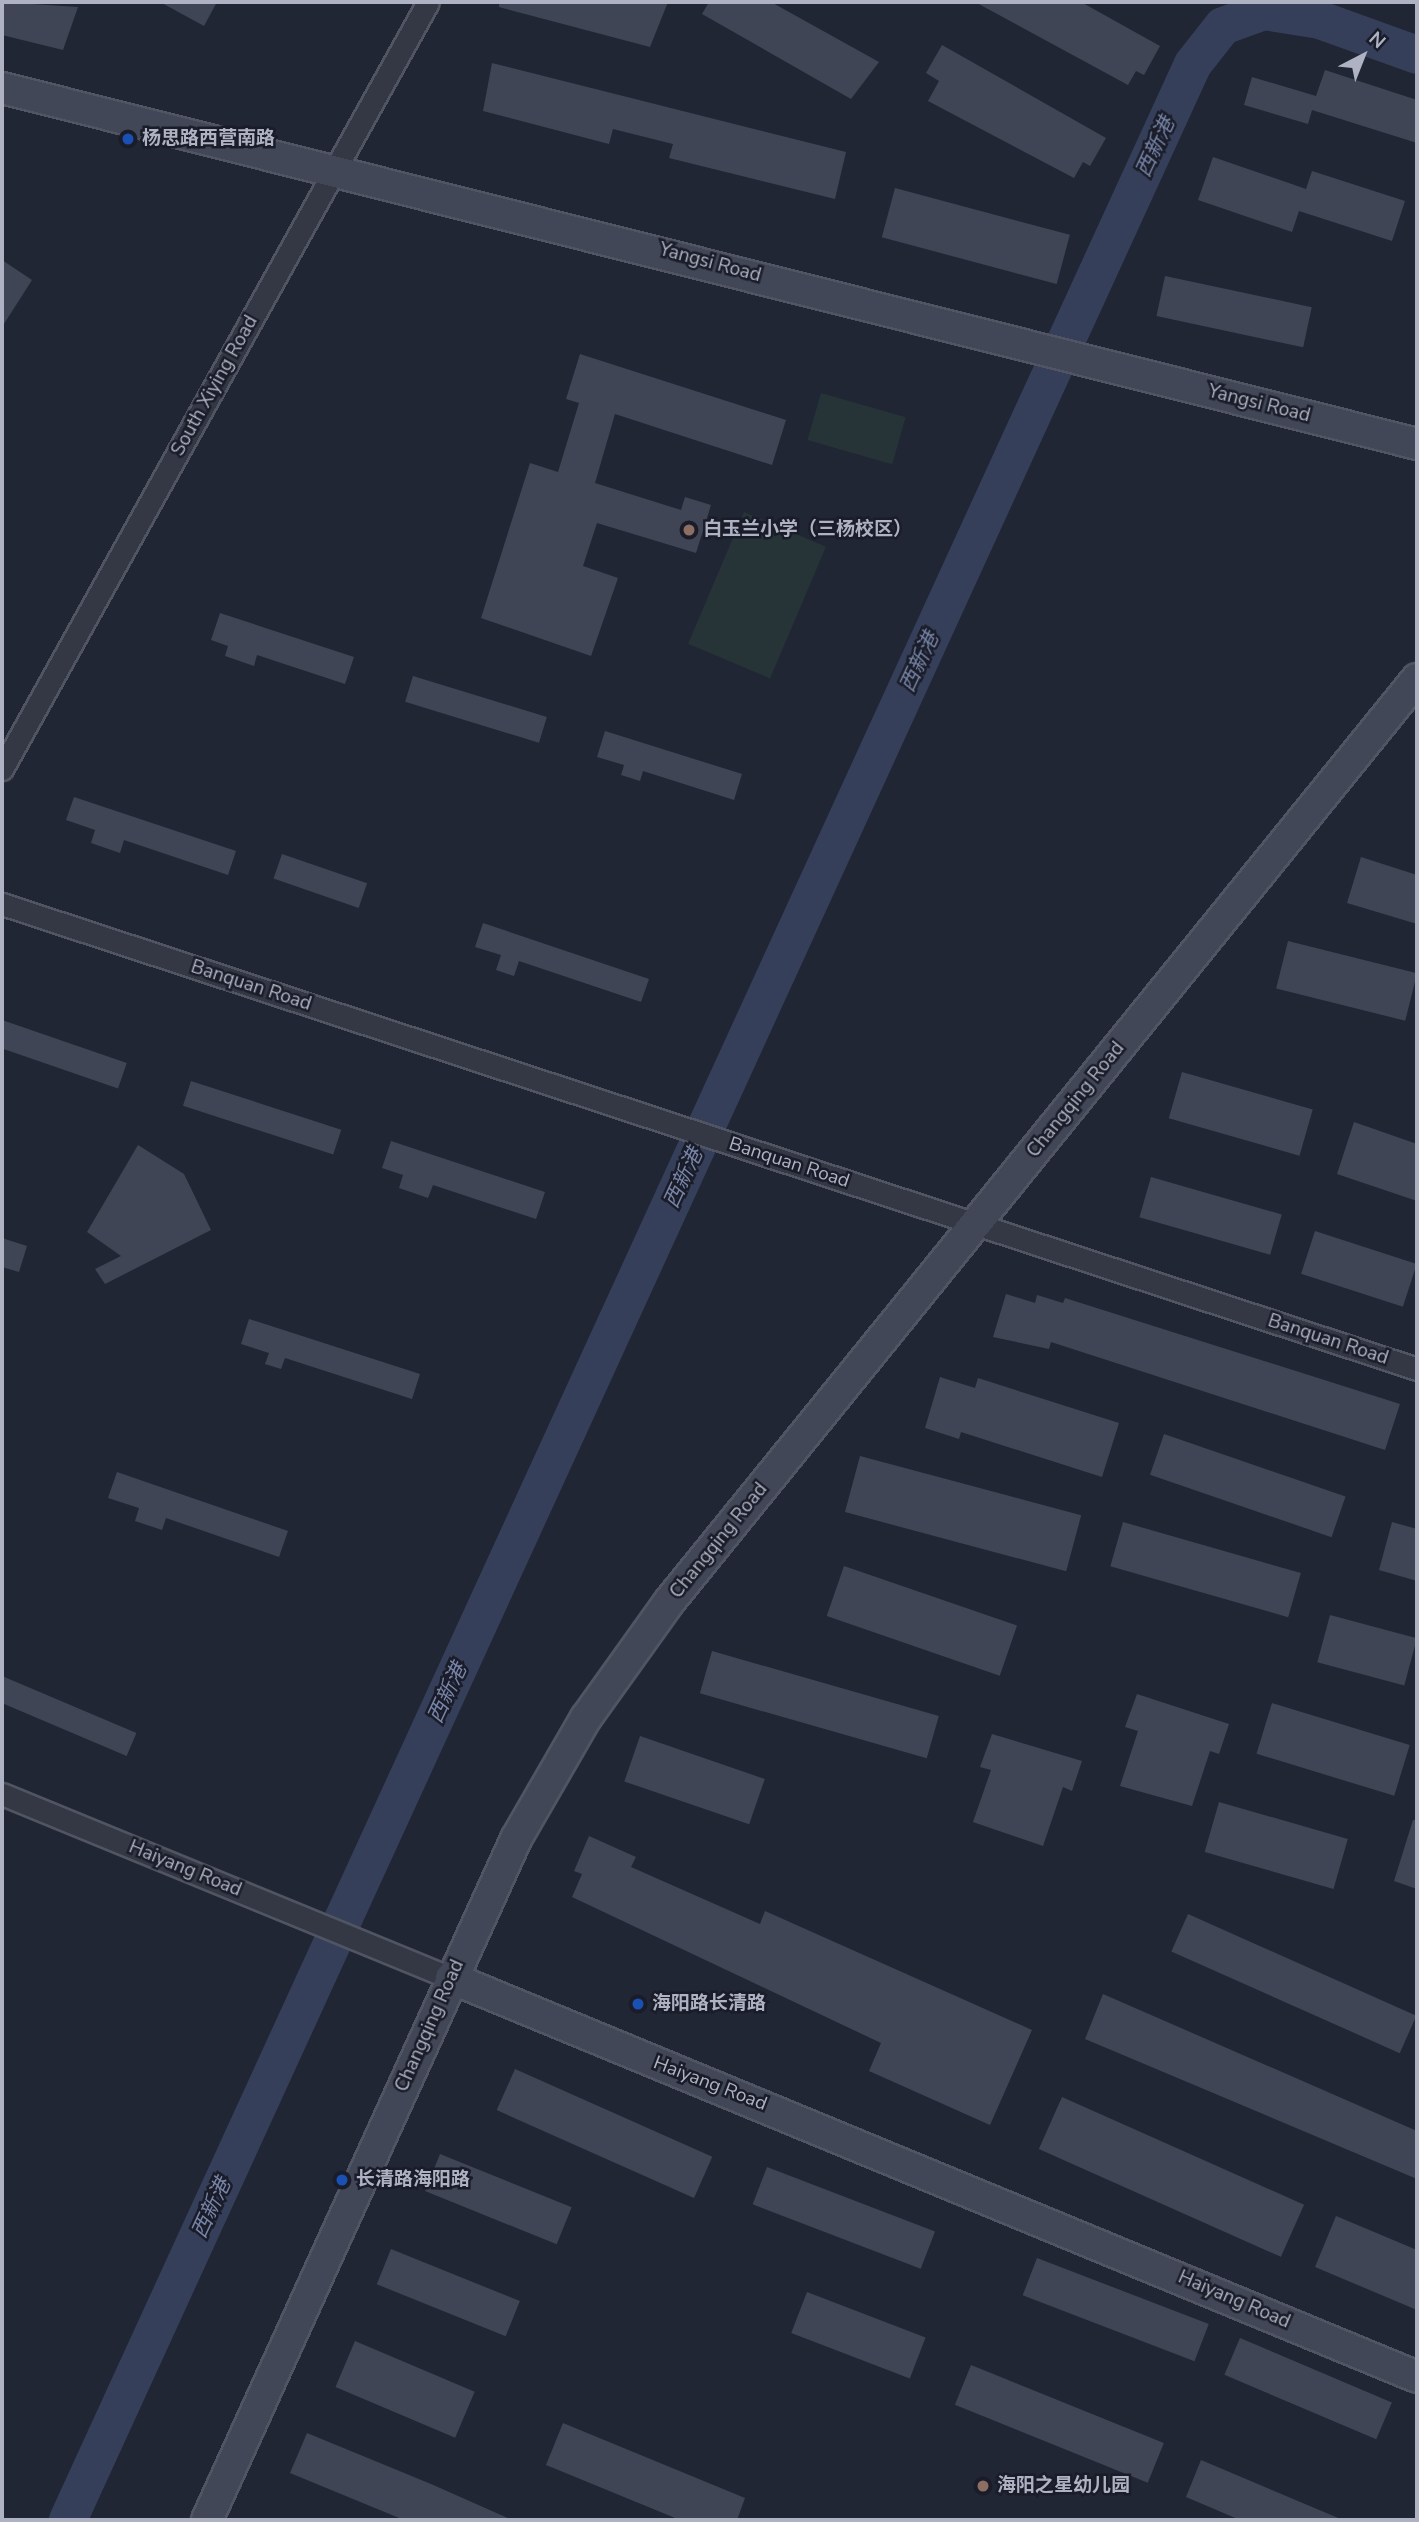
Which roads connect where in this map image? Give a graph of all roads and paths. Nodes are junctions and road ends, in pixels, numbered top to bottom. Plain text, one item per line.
1 (428, 2) edge
2 (2, 88) edge
3 (334, 170) junction
4 (1417, 444) edge
5 (1417, 679) edge
6 (2, 769) edge
7 (2, 904) edge
8 (975, 1224) junction
9 (1417, 1369) edge
10 (2, 1794) edge
11 (451, 1978) junction
12 (1417, 2377) edge
13 (206, 2520) edge

1 - 3 street, South Xiying Road
2 - 3 street, Yangsi Road
3 - 4 street, Yangsi Road
3 - 6 street, South Xiying Road
5 - 8 street, Changqing Road
7 - 8 street, Banquan Road
8 - 9 street, Banquan Road
8 - 11 street, Changqing Road
10 - 11 street, Haiyang Road
11 - 12 street, Haiyang Road
11 - 13 street, Changqing Road

